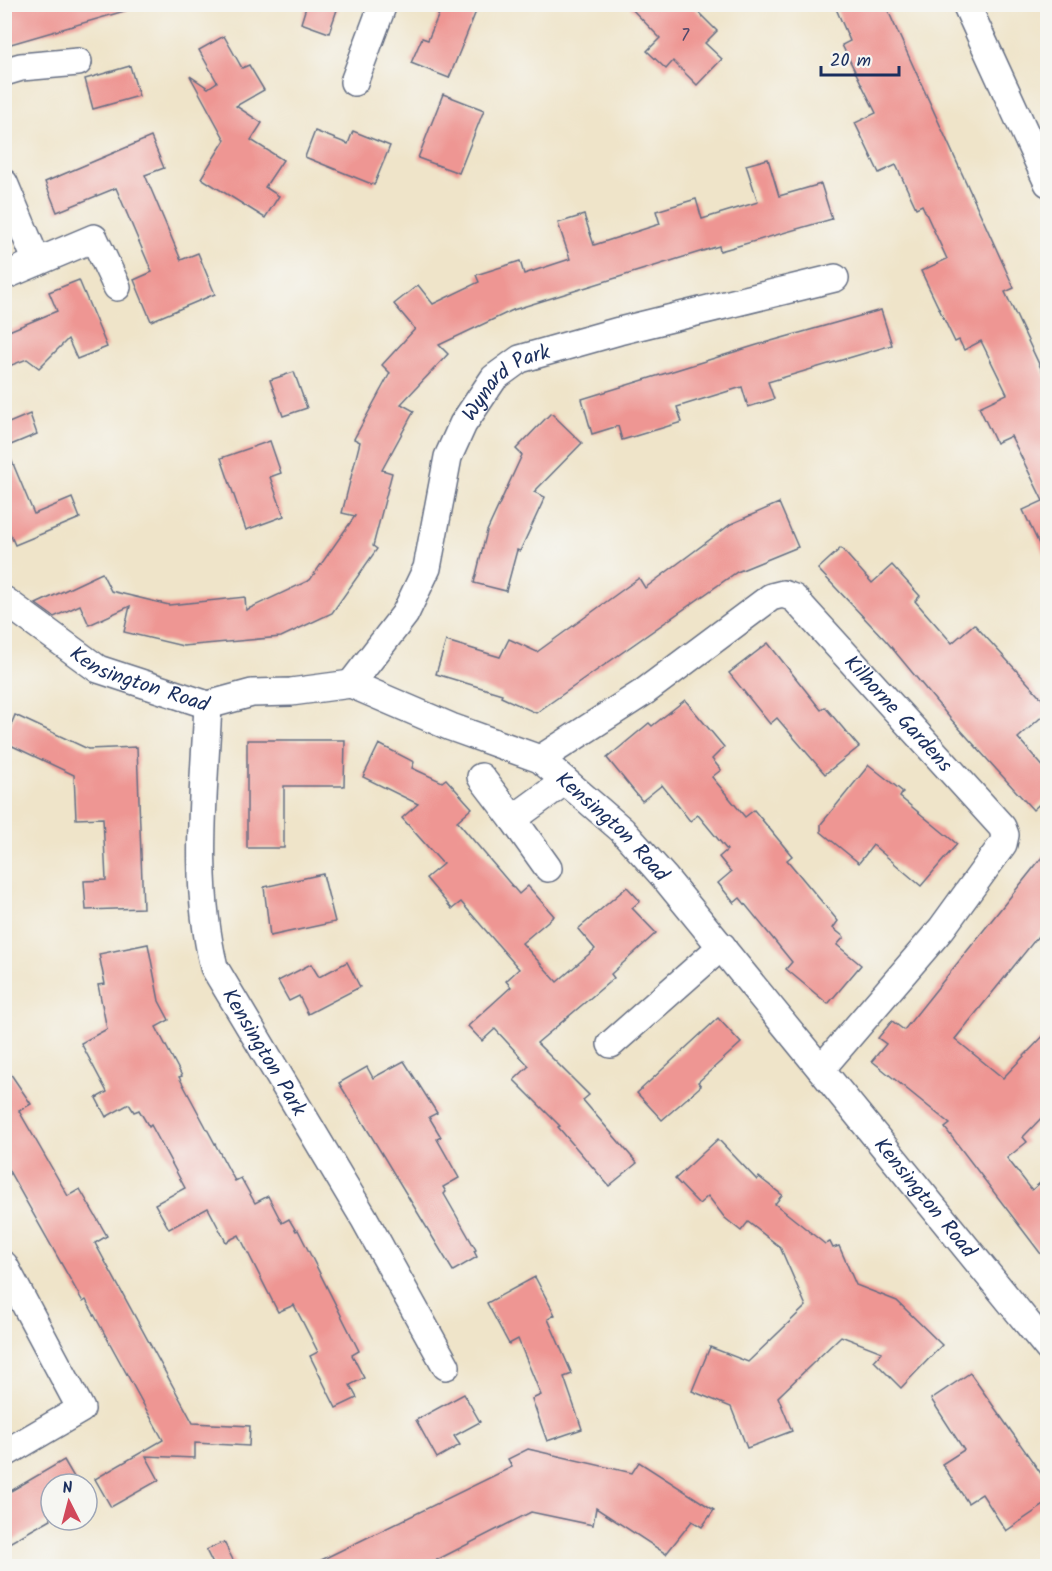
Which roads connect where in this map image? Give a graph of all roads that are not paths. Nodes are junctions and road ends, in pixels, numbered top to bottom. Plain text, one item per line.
1 (383, 4) edge
2 (966, 4) edge
3 (78, 63) dead end
4 (4, 72) edge
5 (354, 82) dead end
6 (4, 183) edge
7 (1047, 183) edge
8 (38, 262) junction
9 (4, 276) edge
10 (836, 278) dead end
11 (117, 287) dead end
12 (4, 600) edge
13 (351, 684) junction
14 (208, 705) junction
15 (540, 759) junction
16 (481, 777) dead end
17 (566, 781) junction
18 (513, 819) junction
19 (548, 868) dead end
20 (722, 946) junction
21 (611, 1044) dead end
22 (821, 1069) junction
23 (4, 1265) edge
24 (1047, 1348) edge
25 (446, 1366) dead end
26 (4, 1454) edge

1 - 5 street
2 - 7 street
3 - 4 street
6 - 8 street
8 - 9 street
8 - 11 street
10 - 13 street, Wynard Park
12 - 14 street, Kensington Road
13 - 14 street, Kensington Road
13 - 15 street, Kensington Road
14 - 25 street, Kensington Park
15 - 17 street, Kensington Road
15 - 22 street, Kilhorne Gardens
16 - 18 street
17 - 18 street
17 - 20 street, Kensington Road
18 - 19 street
20 - 21 street
20 - 22 street, Kensington Road
22 - 24 street, Kensington Road
23 - 26 street

